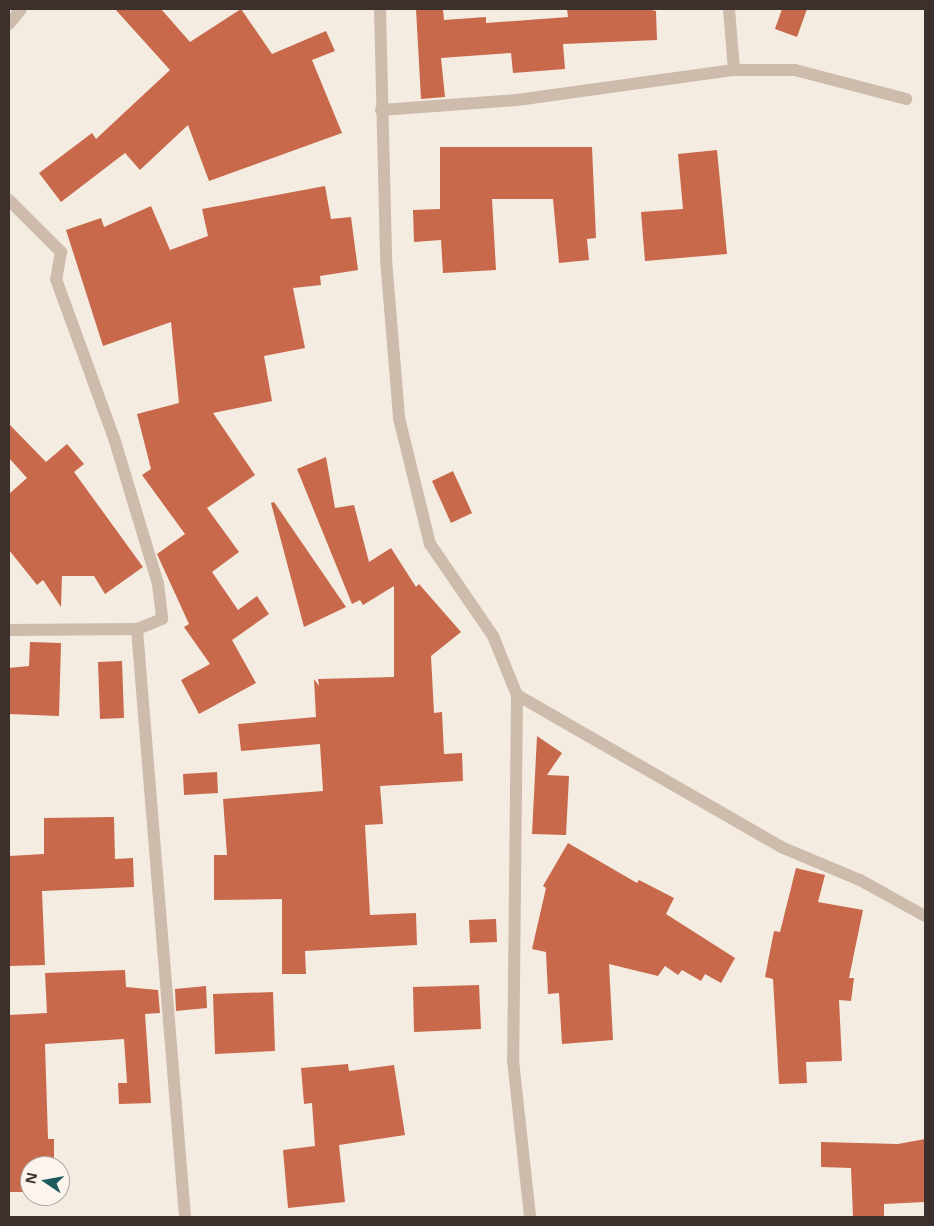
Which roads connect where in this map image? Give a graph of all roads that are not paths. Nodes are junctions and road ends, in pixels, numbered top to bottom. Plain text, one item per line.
1 (22, 9) edge
2 (380, 9) edge
3 (728, 9) edge
4 (9, 24) edge
5 (734, 70) junction
6 (906, 99) dead end
7 (381, 110) junction
8 (9, 200) edge
9 (137, 629) junction
10 (9, 630) edge
11 (517, 695) junction
12 (925, 916) edge
13 (185, 1217) edge
14 (530, 1217) edge

1 - 4 street
2 - 7 street
3 - 5 street
5 - 6 street
5 - 7 street
7 - 11 street
8 - 9 street
9 - 10 street
9 - 13 street
11 - 12 street
11 - 14 street

